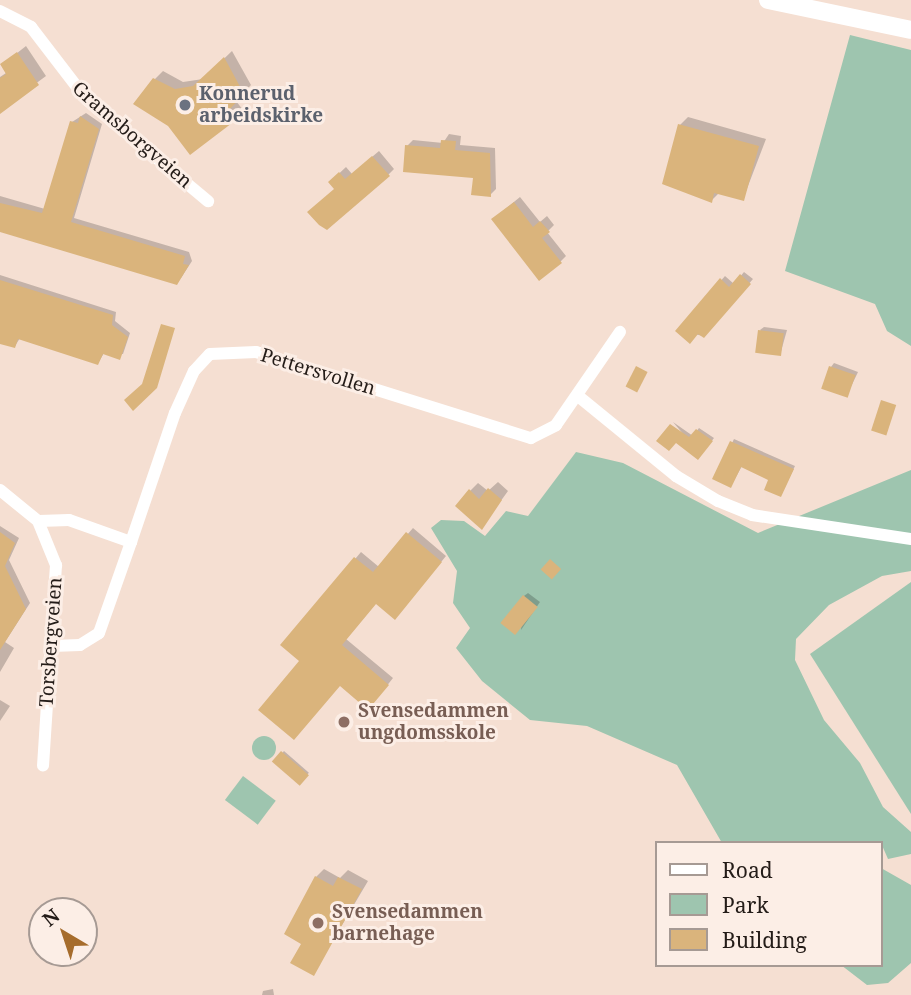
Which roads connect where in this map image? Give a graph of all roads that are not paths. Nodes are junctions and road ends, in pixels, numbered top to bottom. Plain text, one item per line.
1 (768, 0) edge
2 (0, 11) edge
3 (911, 30) edge
4 (208, 201) dead end
5 (620, 332) dead end
6 (578, 396) junction
7 (0, 490) edge
8 (38, 521) junction
9 (911, 539) edge
10 (131, 542) junction
11 (52, 646) junction
12 (43, 766) dead end

1 - 3 main road
2 - 4 street, Gramsborgveien
5 - 6 street, Pettersvollen
6 - 9 street
6 - 10 street, Pettersvollen
7 - 8 street
8 - 10 street
8 - 11 street, Torsbergveien
10 - 11 street, Pettersvollen
11 - 12 street, Torsbergveien

